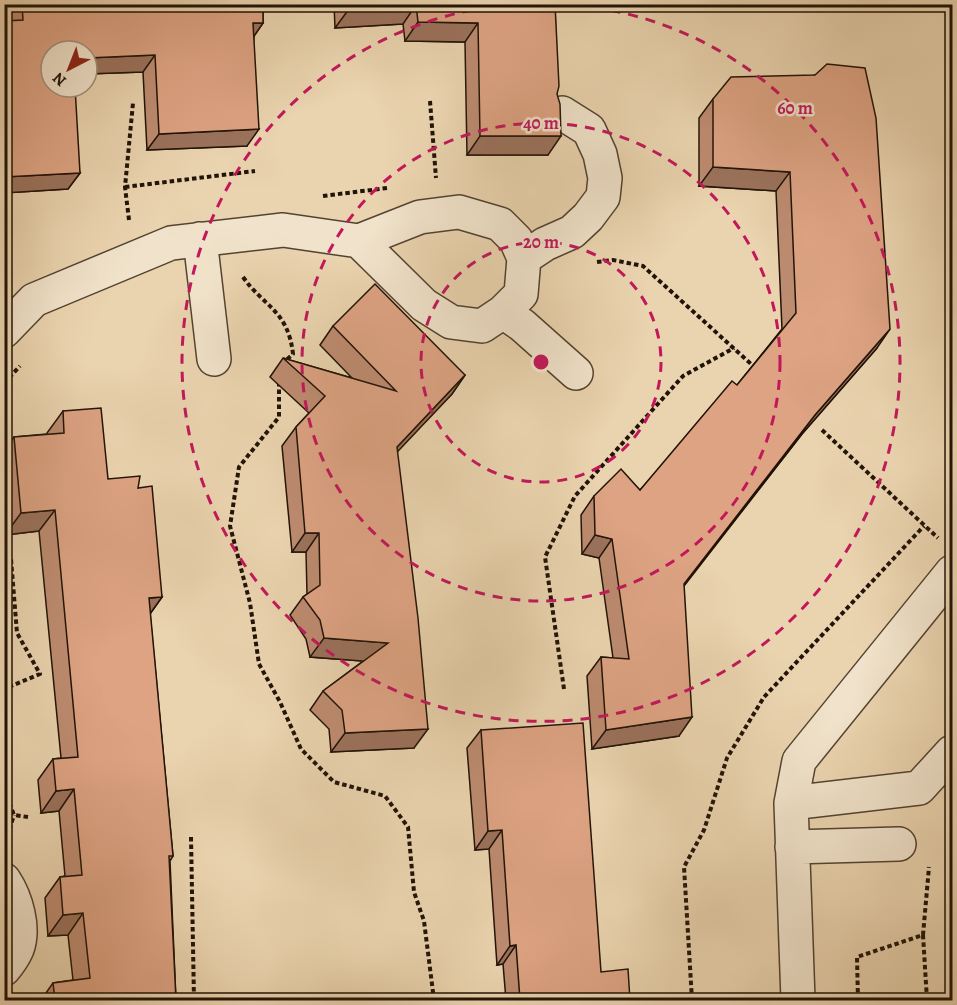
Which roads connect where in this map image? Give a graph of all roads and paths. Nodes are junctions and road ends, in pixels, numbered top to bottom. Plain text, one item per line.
1 (430, 101) dead end
2 (133, 103) dead end
3 (562, 113) edge
4 (255, 171) dead end
5 (437, 182) dead end
6 (125, 187) junction
7 (130, 223) dead end
8 (200, 239) junction
9 (358, 241) junction
10 (524, 258) junction
11 (592, 262) dead end
12 (251, 271) dead end
13 (503, 312) junction
14 (4, 331) edge
15 (734, 348) junction
16 (214, 359) dead end
17 (25, 361) dead end
18 (751, 364) edge
19 (280, 365) dead end
20 (576, 373) dead end
21 (280, 375) dead end
22 (4, 382) edge
23 (822, 430) edge
24 (949, 559) edge
25 (4, 560) edge
26 (4, 689) edge
27 (564, 689) dead end
28 (952, 752) edge
29 (4, 789) edge
30 (791, 803) junction
31 (14, 815) junction
32 (28, 817) dead end
33 (191, 837) dead end
34 (4, 844) edge
35 (899, 844) dead end
36 (792, 847) junction
37 (929, 866) dead end
38 (4, 880) edge
39 (923, 935) junction
40 (4, 969) edge
41 (194, 1000) edge
42 (434, 1000) edge
43 (798, 1000) edge
44 (858, 1000) edge
45 (927, 1000) edge

1 - 5 path
2 - 6 path
3 - 10 street
4 - 6 path
6 - 7 path
8 - 9 street
8 - 14 street
8 - 16 street
9 - 10 street
9 - 13 street
10 - 13 street
11 - 15 path
12 - 19 path
13 - 20 street
15 - 18 path
15 - 27 path
17 - 22 path
21 - 42 path
23 - 24 path
24 - 30 street
25 - 26 path
28 - 30 street
29 - 31 path
30 - 36 street
31 - 32 path
31 - 34 path
33 - 41 path
35 - 36 street
36 - 43 street
37 - 39 path
38 - 40 street
39 - 44 path
39 - 45 path

